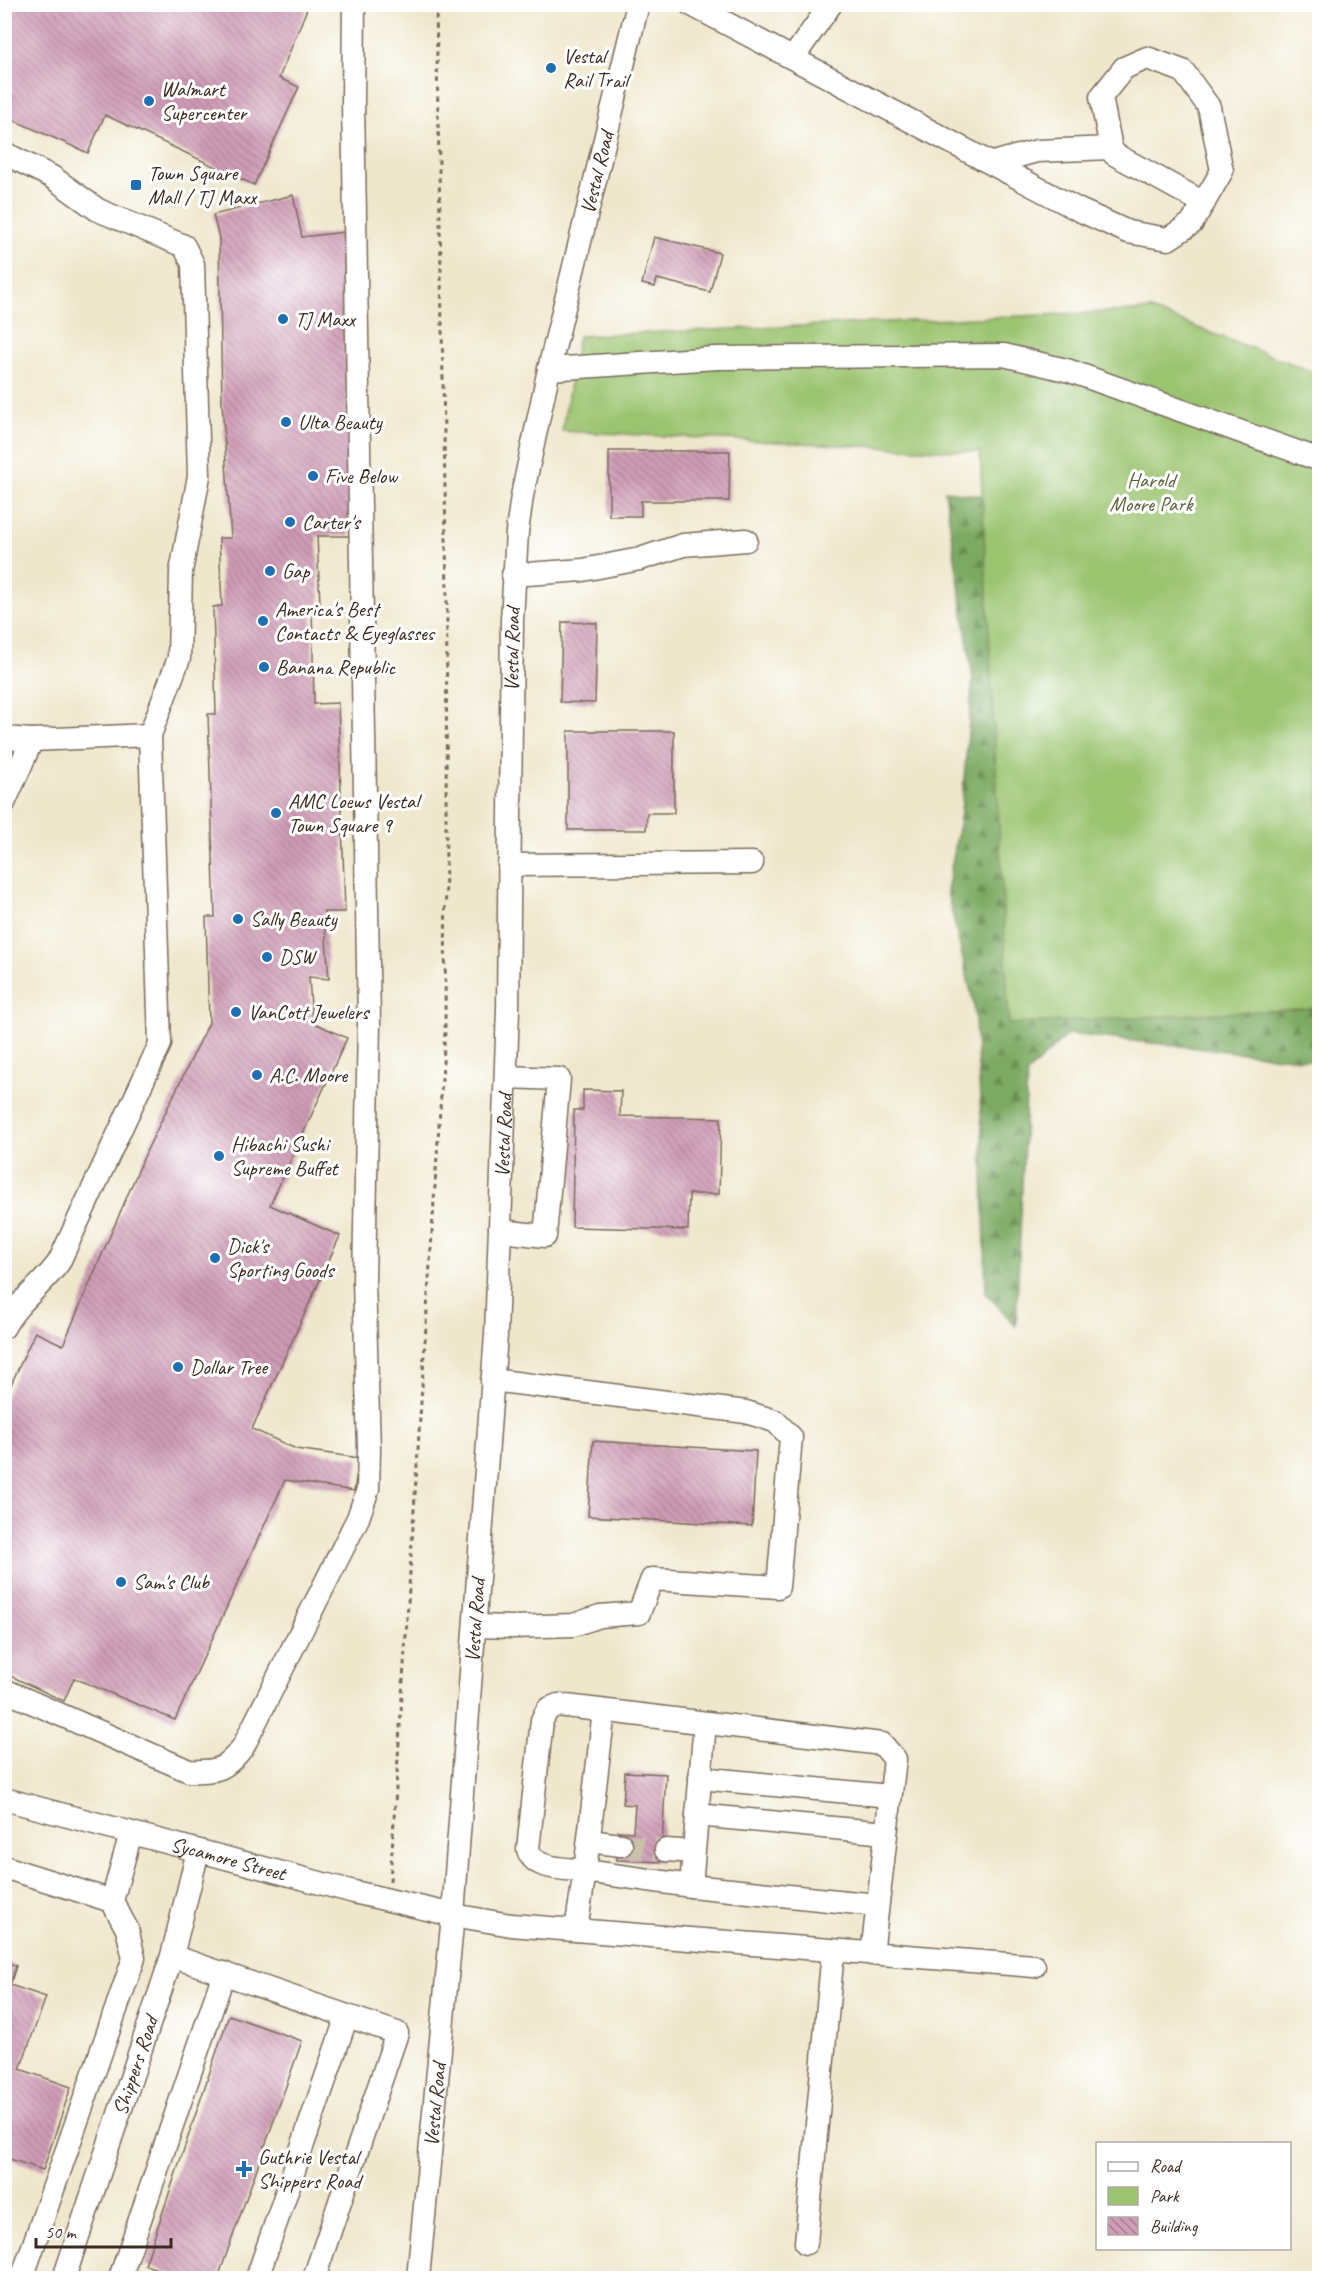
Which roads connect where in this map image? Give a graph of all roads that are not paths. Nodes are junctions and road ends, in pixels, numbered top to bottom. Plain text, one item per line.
1 (354, 4) edge
2 (638, 4) edge
3 (690, 4) edge
4 (831, 4) edge
5 (793, 58) junction
6 (1111, 148) junction
7 (4, 153) edge
8 (993, 163) junction
9 (1204, 203) junction
10 (549, 369) junction
11 (1320, 460) edge
12 (746, 540) dead end
13 (513, 575) junction
14 (150, 735) junction
15 (4, 738) edge
16 (32, 740) junction
17 (4, 803) edge
18 (752, 863) dead end
19 (509, 865) junction
20 (506, 1077) junction
21 (501, 1231) junction
22 (4, 1327) edge
23 (492, 1380) junction
24 (475, 1626) junction
25 (4, 1690) edge
26 (604, 1711) junction
27 (705, 1723) junction
28 (700, 1778) junction
29 (890, 1796) junction
30 (4, 1799) edge
31 (696, 1815) junction
32 (132, 1833) junction
33 (886, 1833) junction
34 (589, 1841) junction
35 (621, 1845) tunnel mouth
36 (666, 1850) tunnel mouth
37 (198, 1851) junction
38 (693, 1852) junction
39 (4, 1867) edge
40 (585, 1871) junction
41 (691, 1886) junction
42 (112, 1901) junction
43 (878, 1905) junction
44 (453, 1916) junction
45 (576, 1930) junction
46 (833, 1951) junction
47 (872, 1954) junction
48 (172, 1956) junction
49 (1034, 1966) dead end
50 (224, 1973) junction
51 (347, 2016) junction
52 (806, 2243) dead end
53 (22, 2278) edge
54 (68, 2278) edge
55 (120, 2278) edge
56 (257, 2278) edge
57 (314, 2278) edge
58 (418, 2278) edge

1 - 25 street
2 - 10 street, Vestal Road
3 - 5 street
4 - 5 street
5 - 8 street
6 - 8 street
6 - 9 street
6 - 9 street
7 - 14 street
8 - 9 street
10 - 11 street
10 - 13 street, Vestal Road
12 - 13 street
13 - 19 street, Vestal Road
14 - 16 street
14 - 22 street
15 - 16 street
16 - 17 street
18 - 19 street
19 - 20 street, Vestal Road
20 - 21 street, Vestal Road
20 - 21 street
21 - 23 street, Vestal Road
23 - 24 street, Vestal Road
23 - 24 street
24 - 44 street, Vestal Road
26 - 27 street
26 - 34 street
26 - 40 street
27 - 28 street
27 - 29 street
28 - 29 street
28 - 31 street
29 - 33 street
30 - 32 street, Sycamore Street
31 - 33 street
31 - 38 street
32 - 37 street, Sycamore Street
32 - 42 street
33 - 43 street
34 - 35 street
34 - 40 street
36 - 38 street
37 - 44 street, Sycamore Street
37 - 48 street, Shippers Road
38 - 41 street
39 - 42 street
40 - 41 street
40 - 45 street
41 - 43 street
42 - 53 street
43 - 47 street
44 - 45 street, Sycamore Street
44 - 58 street, Vestal Road
45 - 46 street, Sycamore Street
46 - 47 street, Sycamore Street
46 - 52 street
47 - 49 street, Sycamore Street
48 - 50 street
48 - 54 street, Shippers Road
50 - 51 street
50 - 55 street
51 - 56 street
51 - 57 street

